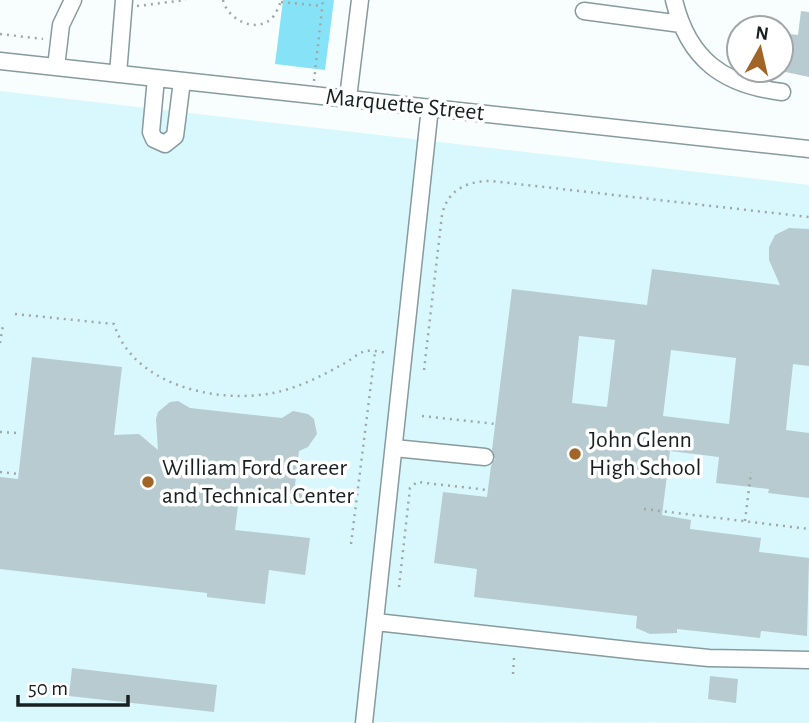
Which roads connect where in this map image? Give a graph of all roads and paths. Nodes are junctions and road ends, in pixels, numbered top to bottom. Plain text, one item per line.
1 (73, 0) edge
2 (186, 0) edge
3 (223, 0) edge
4 (323, 0) edge
5 (360, 0) edge
6 (674, 0) edge
7 (281, 1) edge
8 (128, 4) edge
9 (322, 6) junction
10 (584, 11) dead end
11 (681, 24) junction
12 (0, 34) edge
13 (50, 40) dead end
14 (0, 61) edge
15 (56, 67) junction
16 (118, 74) junction
17 (156, 78) junction
18 (182, 81) junction
19 (782, 92) dead end
20 (313, 95) junction
21 (348, 98) junction
22 (430, 107) junction
23 (809, 149) edge
24 (809, 217) edge
25 (15, 314) dead end
26 (3, 325) dead end
27 (0, 343) edge
28 (374, 352) junction
29 (394, 354) dead end
30 (424, 370) dead end
31 (422, 416) dead end
32 (495, 424) dead end
33 (0, 432) edge
34 (18, 433) dead end
35 (394, 448) junction
36 (485, 457) dead end
37 (0, 472) edge
38 (751, 472) dead end
39 (18, 474) dead end
40 (488, 490) dead end
41 (644, 509) dead end
42 (745, 521) junction
43 (809, 529) edge
44 (351, 544) dead end
45 (399, 587) dead end
46 (376, 622) junction
47 (514, 658) dead end
48 (809, 660) edge
49 (513, 674) dead end
50 (365, 723) edge

1 - 15 street
2 - 8 path
3 - 7 path
4 - 9 path
5 - 21 street
6 - 11 street
7 - 9 path
8 - 16 street
9 - 20 path
10 - 11 street
11 - 19 street
12 - 13 path
14 - 15 street, Marquette Street
15 - 16 street, Marquette Street
16 - 17 street, Marquette Street
17 - 18 street, Marquette Street
17 - 18 street
18 - 20 street, Marquette Street
20 - 21 street, Marquette Street
21 - 22 street, Marquette Street
22 - 23 street, Marquette Street
22 - 35 street
24 - 30 path
25 - 28 path
26 - 27 path
28 - 29 path
28 - 44 path
31 - 32 path
33 - 34 path
35 - 36 street
35 - 46 street
37 - 39 path
38 - 42 path
40 - 45 path
41 - 42 path
42 - 43 path
46 - 48 street
46 - 50 street
47 - 49 path

